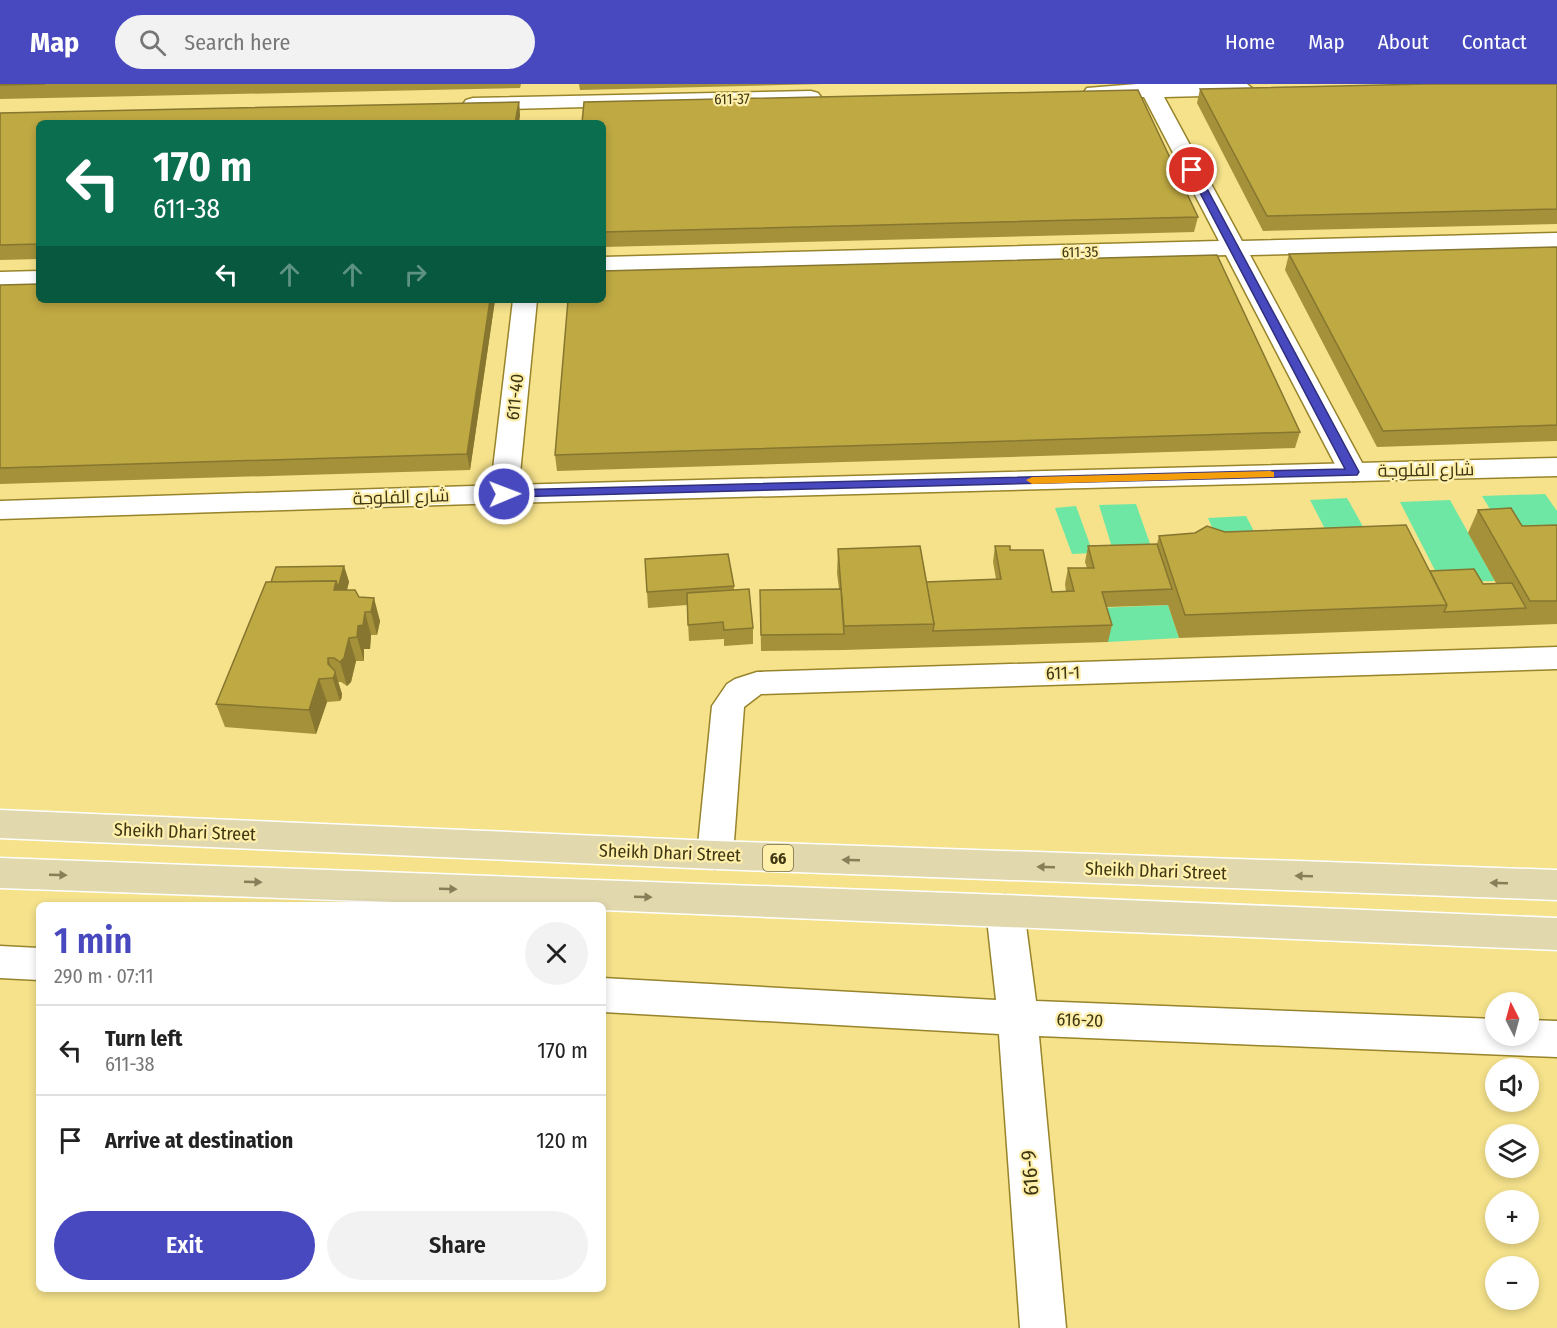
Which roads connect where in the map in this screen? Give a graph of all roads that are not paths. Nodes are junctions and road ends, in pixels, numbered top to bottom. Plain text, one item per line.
1 (1149, 87) edge
2 (1267, 88) edge
3 (1080, 92) edge
4 (831, 97) edge
5 (547, 103) edge
6 (452, 104) edge
7 (1557, 240) edge
8 (1234, 248) junction
9 (606, 264) edge
10 (36, 278) edge
11 (0, 279) edge
12 (525, 303) edge
13 (1557, 467) edge
14 (1353, 472) junction
15 (504, 494) junction
16 (0, 510) edge
17 (1557, 658) edge
18 (0, 824) edge
19 (715, 855) junction
20 (0, 873) edge
21 (1557, 885) edge
22 (1005, 910) junction
23 (1557, 934) edge
24 (0, 962) edge
25 (36, 964) edge
26 (606, 995) edge
27 (1018, 1018) junction
28 (1557, 1039) edge
29 (1042, 1328) edge

1 - 2 street
1 - 3 street
1 - 8 street
4 - 5 street, 611-37
5 - 6 street, 611-37
7 - 8 street, 611-35
8 - 9 street, 611-35
8 - 14 street
10 - 11 street
12 - 15 street, 611-40
13 - 14 street, شارع الفلوجة
14 - 15 street, شارع الفلوجة
15 - 16 street, شارع الفلوجة
17 - 19 street, 611-1
18 - 19 main road, Sheikh Dhari Street / 66
21 -> 19 main road, Sheikh Dhari Street / 66
20 -> 22 main road
22 - 23 main road
22 - 27 street, 616-9
24 - 25 street
26 - 27 street, 616-20
27 - 28 street, 616-20
27 - 29 street, 616-9

